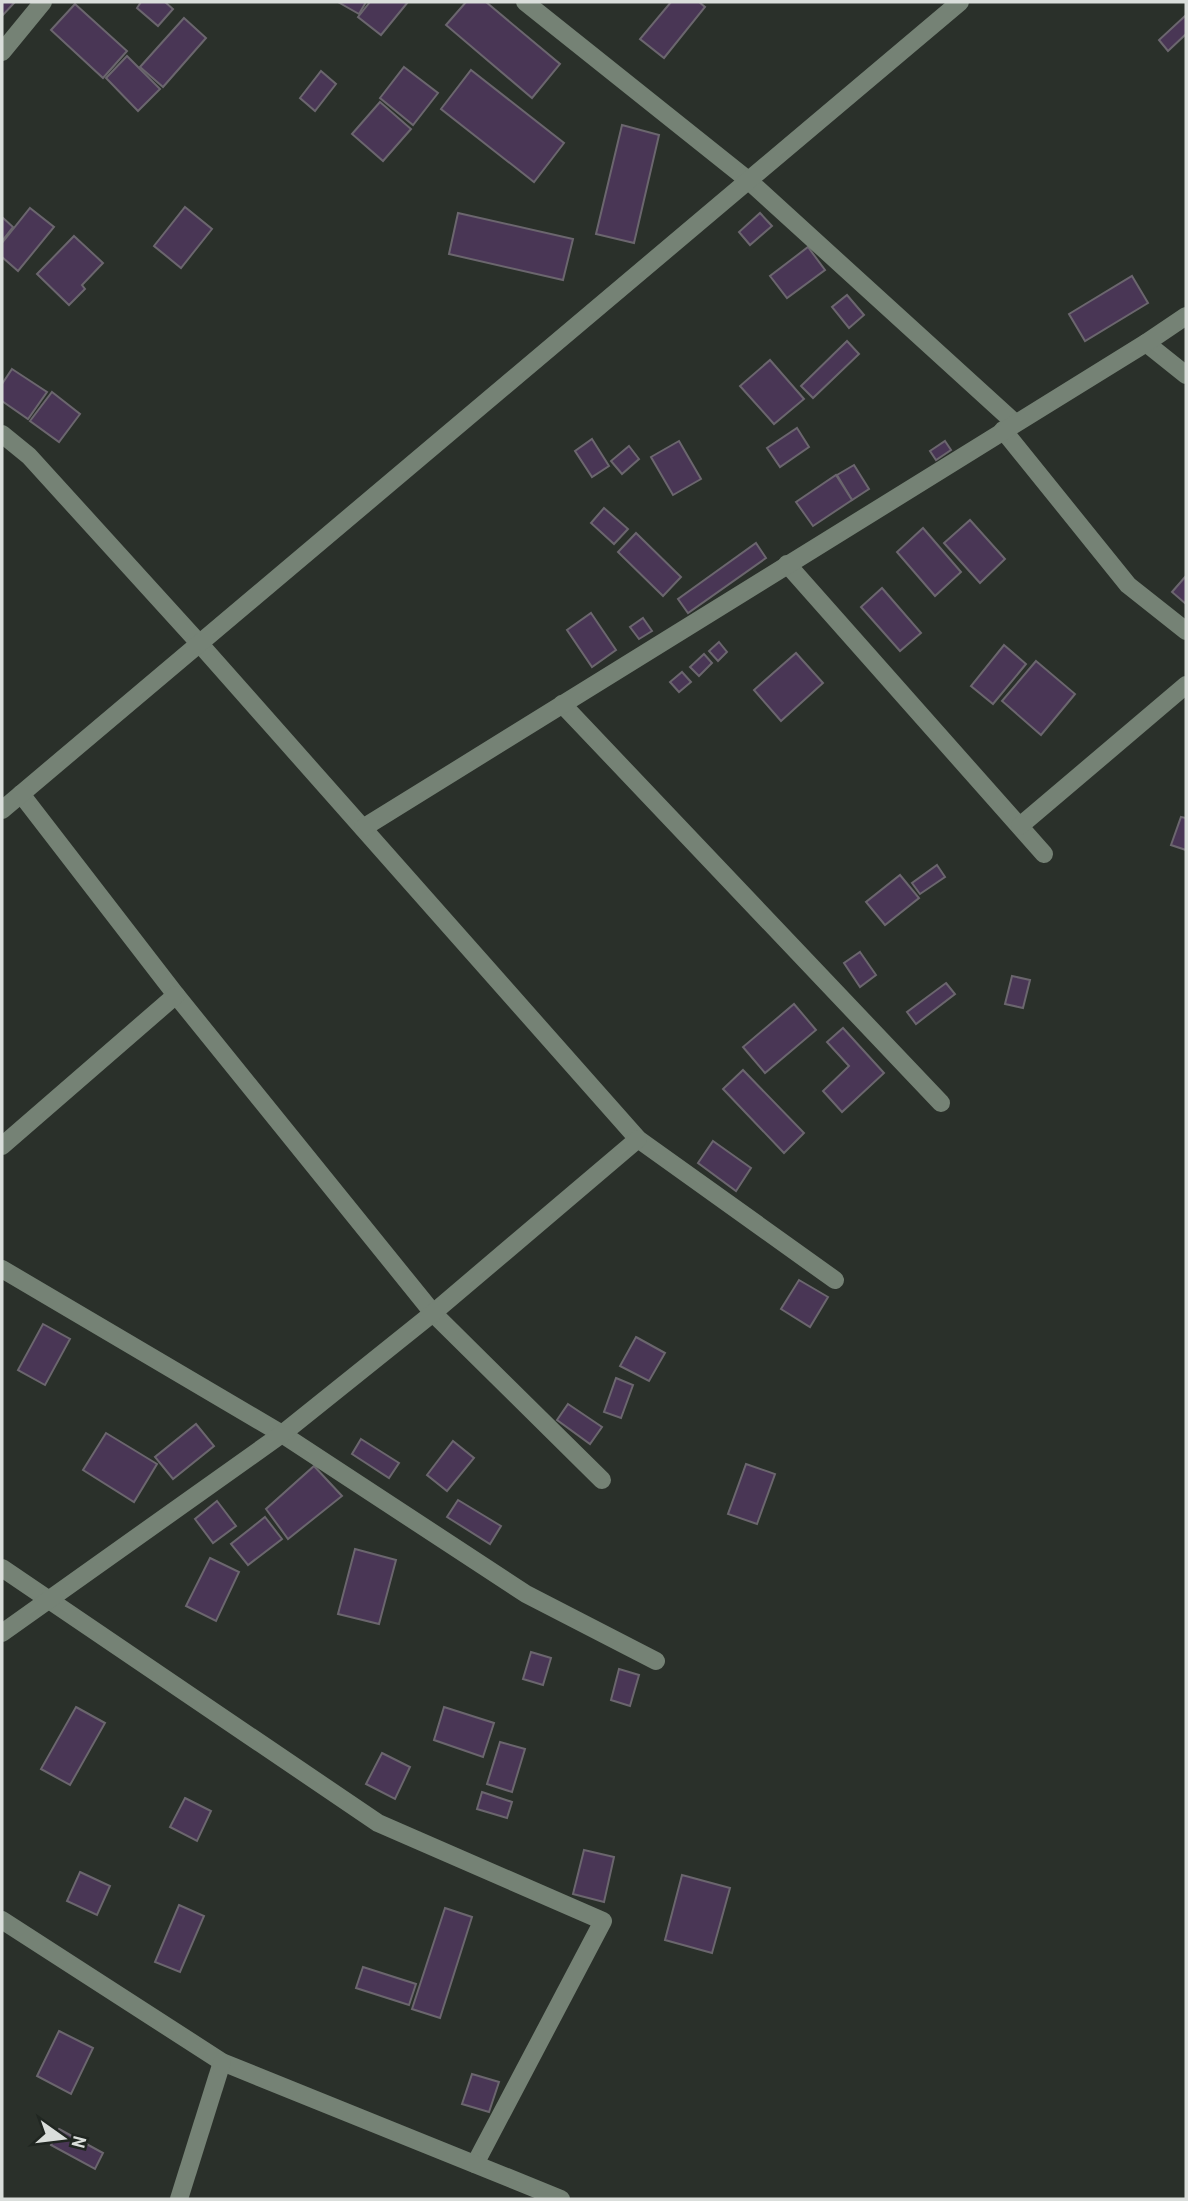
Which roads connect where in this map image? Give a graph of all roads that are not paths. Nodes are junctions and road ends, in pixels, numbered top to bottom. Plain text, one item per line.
1 (43, 2) edge
2 (525, 2) edge
3 (948, 5) edge
4 (2, 52) edge
5 (748, 180) junction
6 (1186, 316) edge
7 (1146, 343) junction
8 (1186, 375) edge
9 (1009, 426) junction
10 (2, 434) edge
11 (787, 564) junction
12 (1186, 631) edge
13 (200, 643) junction
14 (1186, 685) edge
15 (562, 704) junction
16 (21, 794) junction
17 (2, 810) edge
18 (1020, 826) junction
19 (363, 828) junction
20 (1044, 854) dead end
21 (176, 995) junction
22 (941, 1103) dead end
23 (638, 1139) junction
24 (2, 1146) edge
25 (2, 1269) edge
26 (835, 1280) dead end
27 (433, 1313) junction
28 (282, 1434) junction
29 (602, 1480) dead end
30 (2, 1568) edge
31 (49, 1599) junction
32 (2, 1633) edge
33 (656, 1661) dead end
34 (2, 1920) edge
35 (222, 2062) junction
36 (475, 2164) junction
37 (179, 2199) edge
38 (561, 2199) edge

1 - 4 street
2 - 5 street
3 - 5 street
5 - 9 street
5 - 13 street
6 - 7 street
7 - 8 street
7 - 9 street
9 - 11 street
9 - 12 street
10 - 13 street
11 - 15 street
11 - 18 street
13 - 16 street
13 - 19 street
14 - 18 street
15 - 19 street
15 - 22 street
16 - 17 street
16 - 21 street
18 - 20 street
19 - 23 street
21 - 24 street
21 - 27 street
23 - 26 street
23 - 27 street
25 - 28 street
27 - 28 street
27 - 29 street
28 - 31 street
28 - 33 street
30 - 31 street
31 - 32 street
31 - 36 street
34 - 35 street
35 - 36 street
35 - 37 street
36 - 38 street

